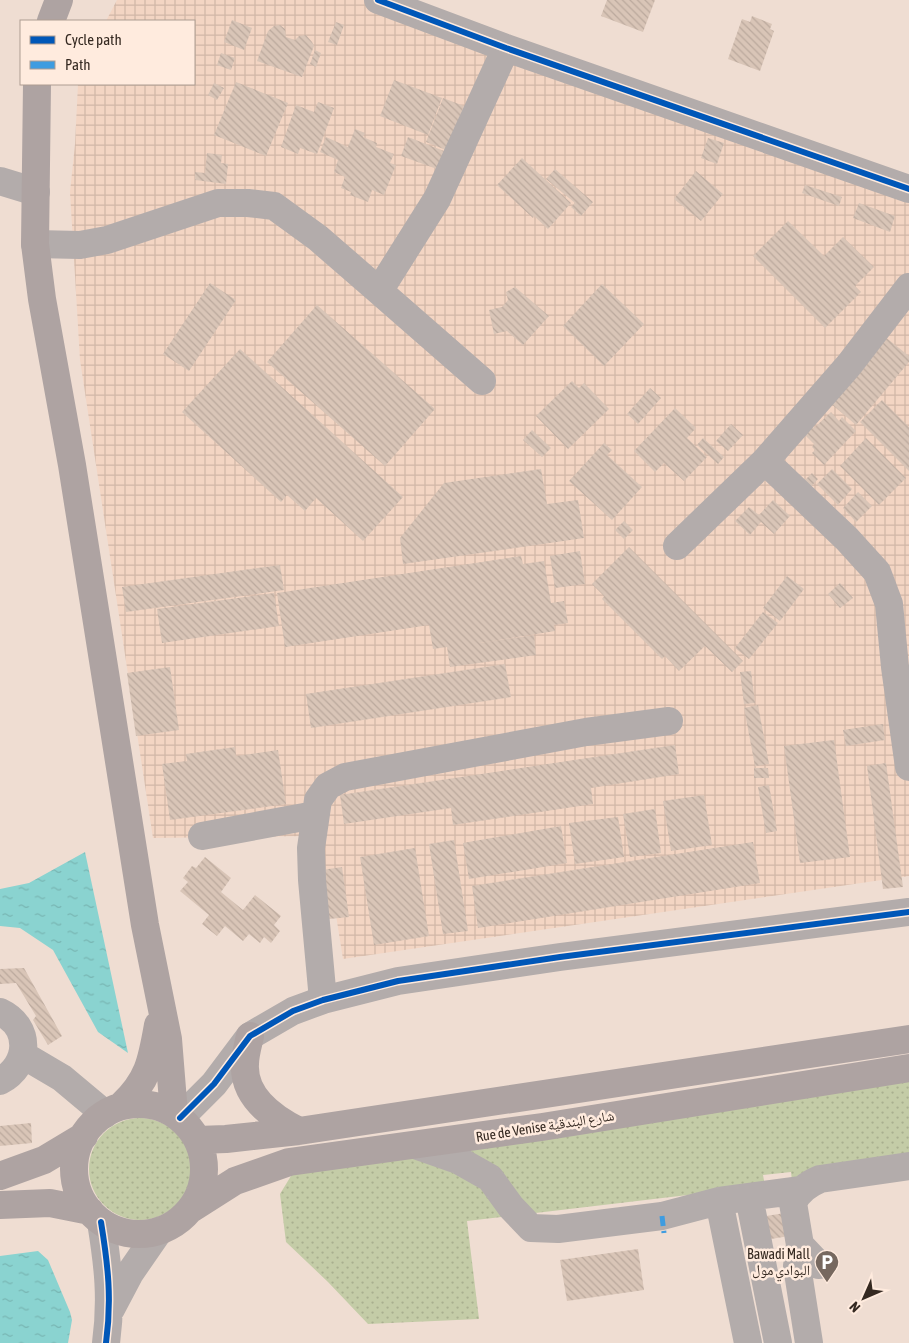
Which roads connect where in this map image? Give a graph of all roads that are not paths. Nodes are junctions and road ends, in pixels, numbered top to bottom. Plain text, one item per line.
1 (59, 0) edge
2 (378, 0) edge
3 (51, 20) edge
4 (506, 48) junction
5 (38, 85) edge
6 (0, 181) edge
7 (909, 189) edge
8 (36, 192) junction
9 (35, 244) junction
10 (909, 287) edge
11 (379, 291) junction
12 (482, 381) dead end
13 (765, 461) junction
14 (677, 546) dead end
15 (669, 721) dead end
16 (909, 767) edge
17 (315, 815) junction
18 (202, 836) dead end
19 (909, 912) edge
20 (323, 1000) junction
21 (161, 1003) junction
22 (0, 1012) edge
23 (250, 1036) junction
24 (909, 1039) edge
25 (22, 1055) junction
26 (909, 1068) edge
27 (0, 1081) edge
28 (114, 1109) junction
29 (186, 1126) junction
30 (299, 1131) junction
31 (84, 1136) junction
32 (418, 1146) junction
33 (909, 1166) edge
34 (0, 1176) edge
35 (801, 1190) junction
36 (749, 1197) junction
37 (718, 1201) junction
38 (0, 1205) edge
39 (191, 1209) junction
40 (96, 1216) junction
41 (159, 1231) junction
42 (800, 1245) junction
43 (819, 1265) dead end
44 (111, 1310) junction
45 (106, 1343) edge
46 (748, 1343) edge
47 (778, 1343) edge
48 (809, 1343) edge

1 - 3 main road
2 - 4 street
4 - 7 street
4 - 11 street
5 - 8 main road
6 - 8 street
8 - 9 main road
9 - 11 street
9 - 21 main road
10 - 13 street
11 - 12 street
13 - 14 street
13 - 16 street
15 - 17 street
17 - 18 street
17 - 20 street
19 - 20 street
20 - 23 street
21 - 28 main road
21 - 29 main road
22 - 25 street
23 - 29 street
23 - 30 main road
24 - 30 main road
25 - 27 street
25 - 28 street
26 - 32 main road, Rue de Venise شارع البندقية
28 - 29 main road
28 - 31 main road
29 - 30 main road
29 - 39 main road
31 - 34 main road
31 - 40 main road
32 - 37 street
32 - 39 main road, Rue de Venise شارع البندقية
33 - 35 street
35 - 36 street
35 - 42 street
36 - 37 street
36 - 47 street
37 - 46 street
38 - 40 main road
39 - 41 main road
40 - 41 main road
40 - 44 street
41 - 44 street
42 - 43 street
42 - 48 street
44 - 45 street

